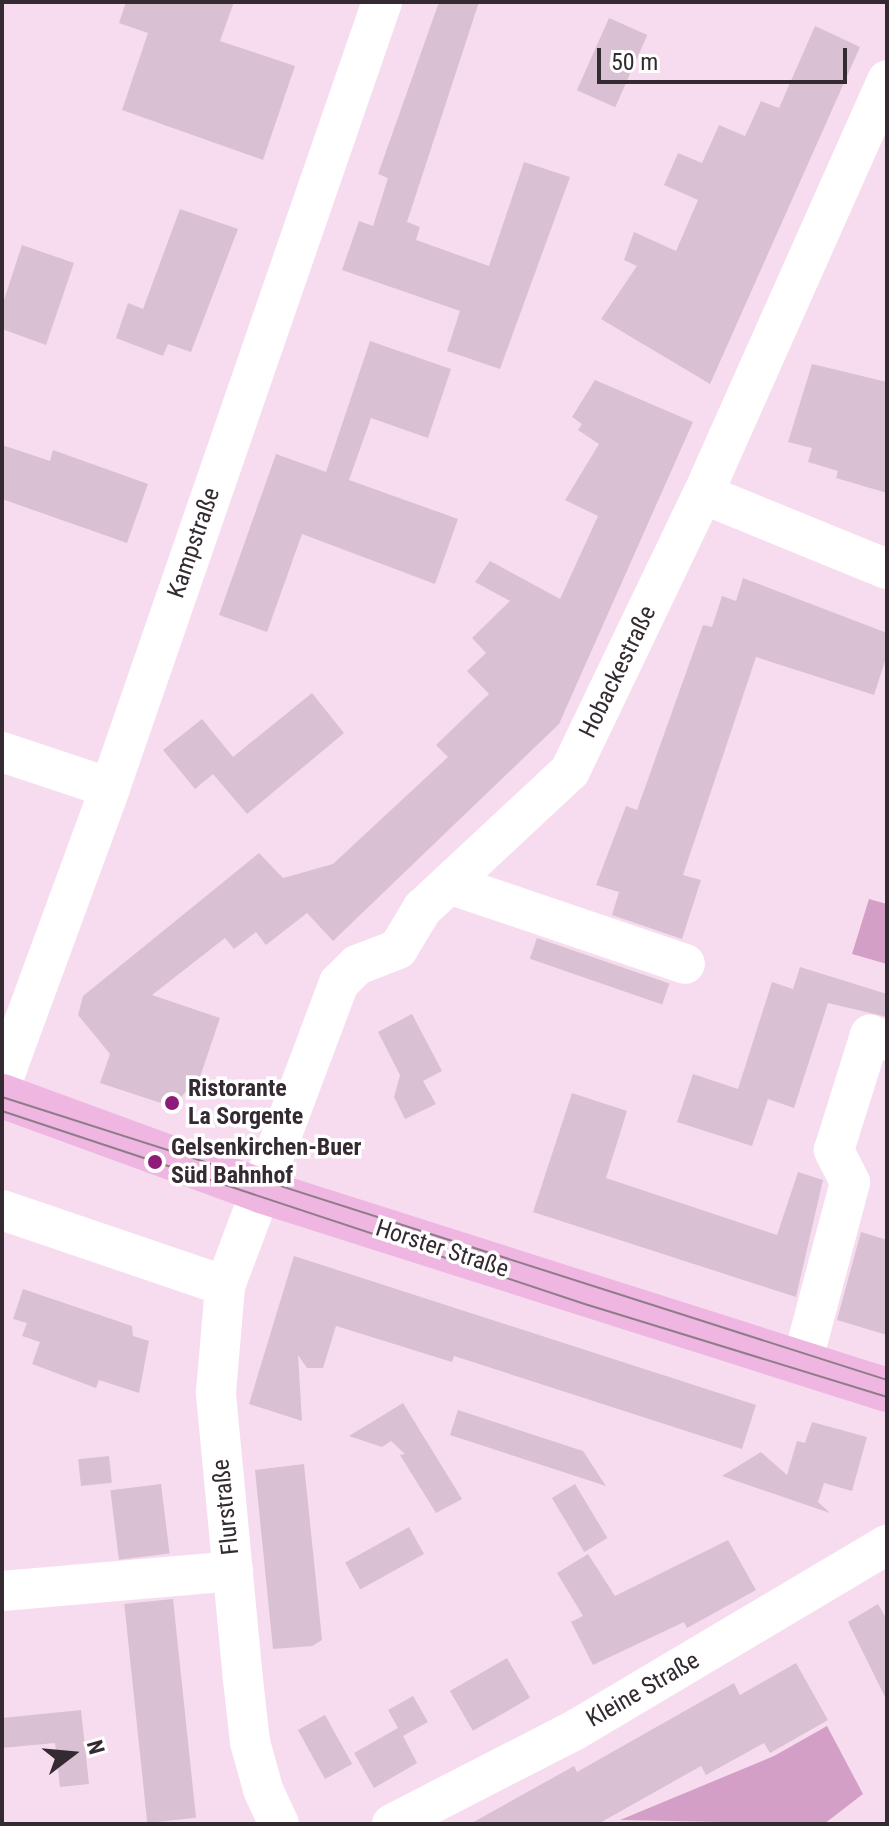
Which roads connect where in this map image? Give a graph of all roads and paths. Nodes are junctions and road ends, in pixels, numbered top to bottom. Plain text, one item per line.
1 (382, 2) edge
2 (887, 80) edge
3 (703, 494) junction
4 (887, 569) edge
5 (2, 752) edge
6 (110, 788) junction
7 (449, 884) junction
8 (685, 964) dead end
9 (887, 1041) edge
10 (2, 1082) edge
11 (2, 1096) edge
12 (261, 1191) junction
13 (2, 1210) edge
14 (225, 1286) junction
15 (802, 1363) junction
16 (887, 1390) edge
17 (887, 1545) edge
18 (233, 1571) junction
19 (2, 1591) edge
20 (279, 1824) edge
21 (392, 1824) edge

1 - 6 street, Kampstraße
2 - 3 street, Hobackestraße
3 - 4 street
3 - 7 street, Hobackestraße
5 - 6 street
6 - 10 street, Kampstraße
7 - 8 street
7 - 12 street, Hobackestraße
9 - 15 street
11 - 12 main road, Horster Straße
12 - 14 street, Flurstraße
12 - 15 main road, Horster Straße
13 - 14 street
14 - 18 street, Flurstraße
15 - 16 main road, Horster Straße
17 - 21 street, Kleine Straße
18 - 19 street
18 - 20 street, Flurstraße

